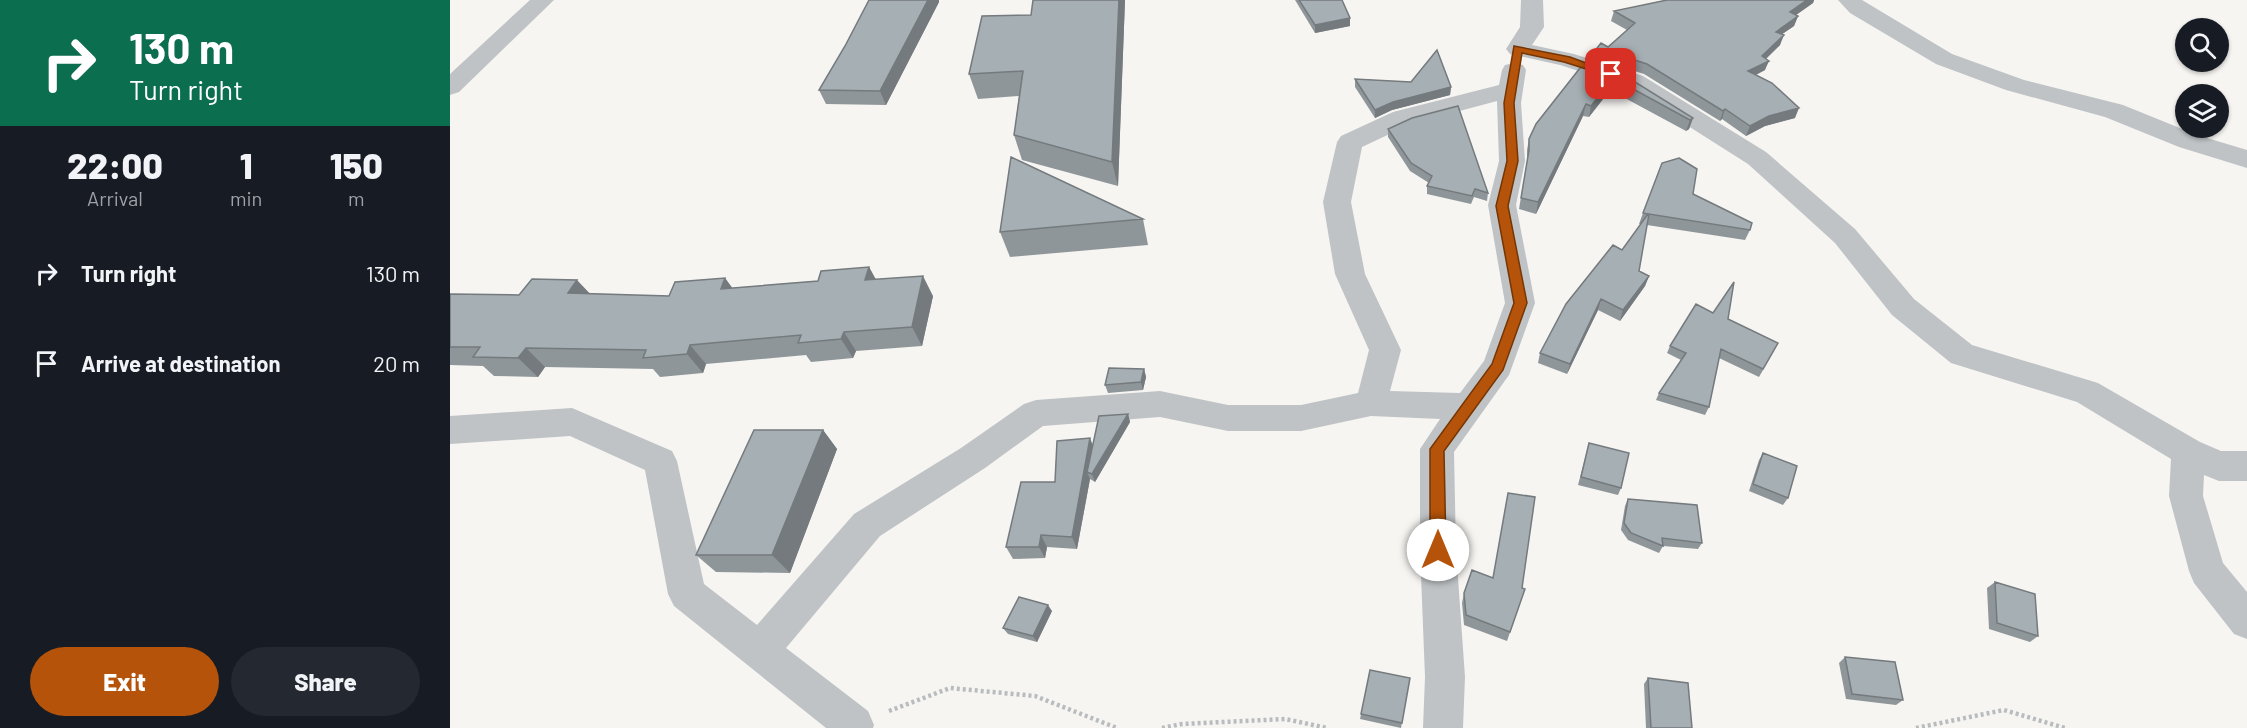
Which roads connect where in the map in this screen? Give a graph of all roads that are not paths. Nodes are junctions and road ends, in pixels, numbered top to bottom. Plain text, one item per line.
1 (543, 0) edge
2 (1532, 0) edge
3 (1849, 0) edge
4 (1518, 49) junction
5 (450, 87) edge
6 (1511, 90) junction
7 (2247, 133) edge
8 (2215, 149) junction
9 (2247, 159) edge
10 (1371, 403) junction
11 (1468, 407) junction
12 (450, 430) edge
13 (2188, 452) junction
14 (2247, 466) edge
15 (2247, 621) edge
16 (760, 650) junction
17 (854, 725) road end
18 (1443, 728) edge

1 - 5 street
2 - 4 street
3 - 8 street
4 - 6 street
4 - 13 street
6 - 10 street
6 - 11 street
7 - 8 street
8 - 9 street
10 - 11 street
10 - 16 street
11 - 18 street
12 - 16 street
13 - 14 street
13 - 15 street
16 - 17 street

